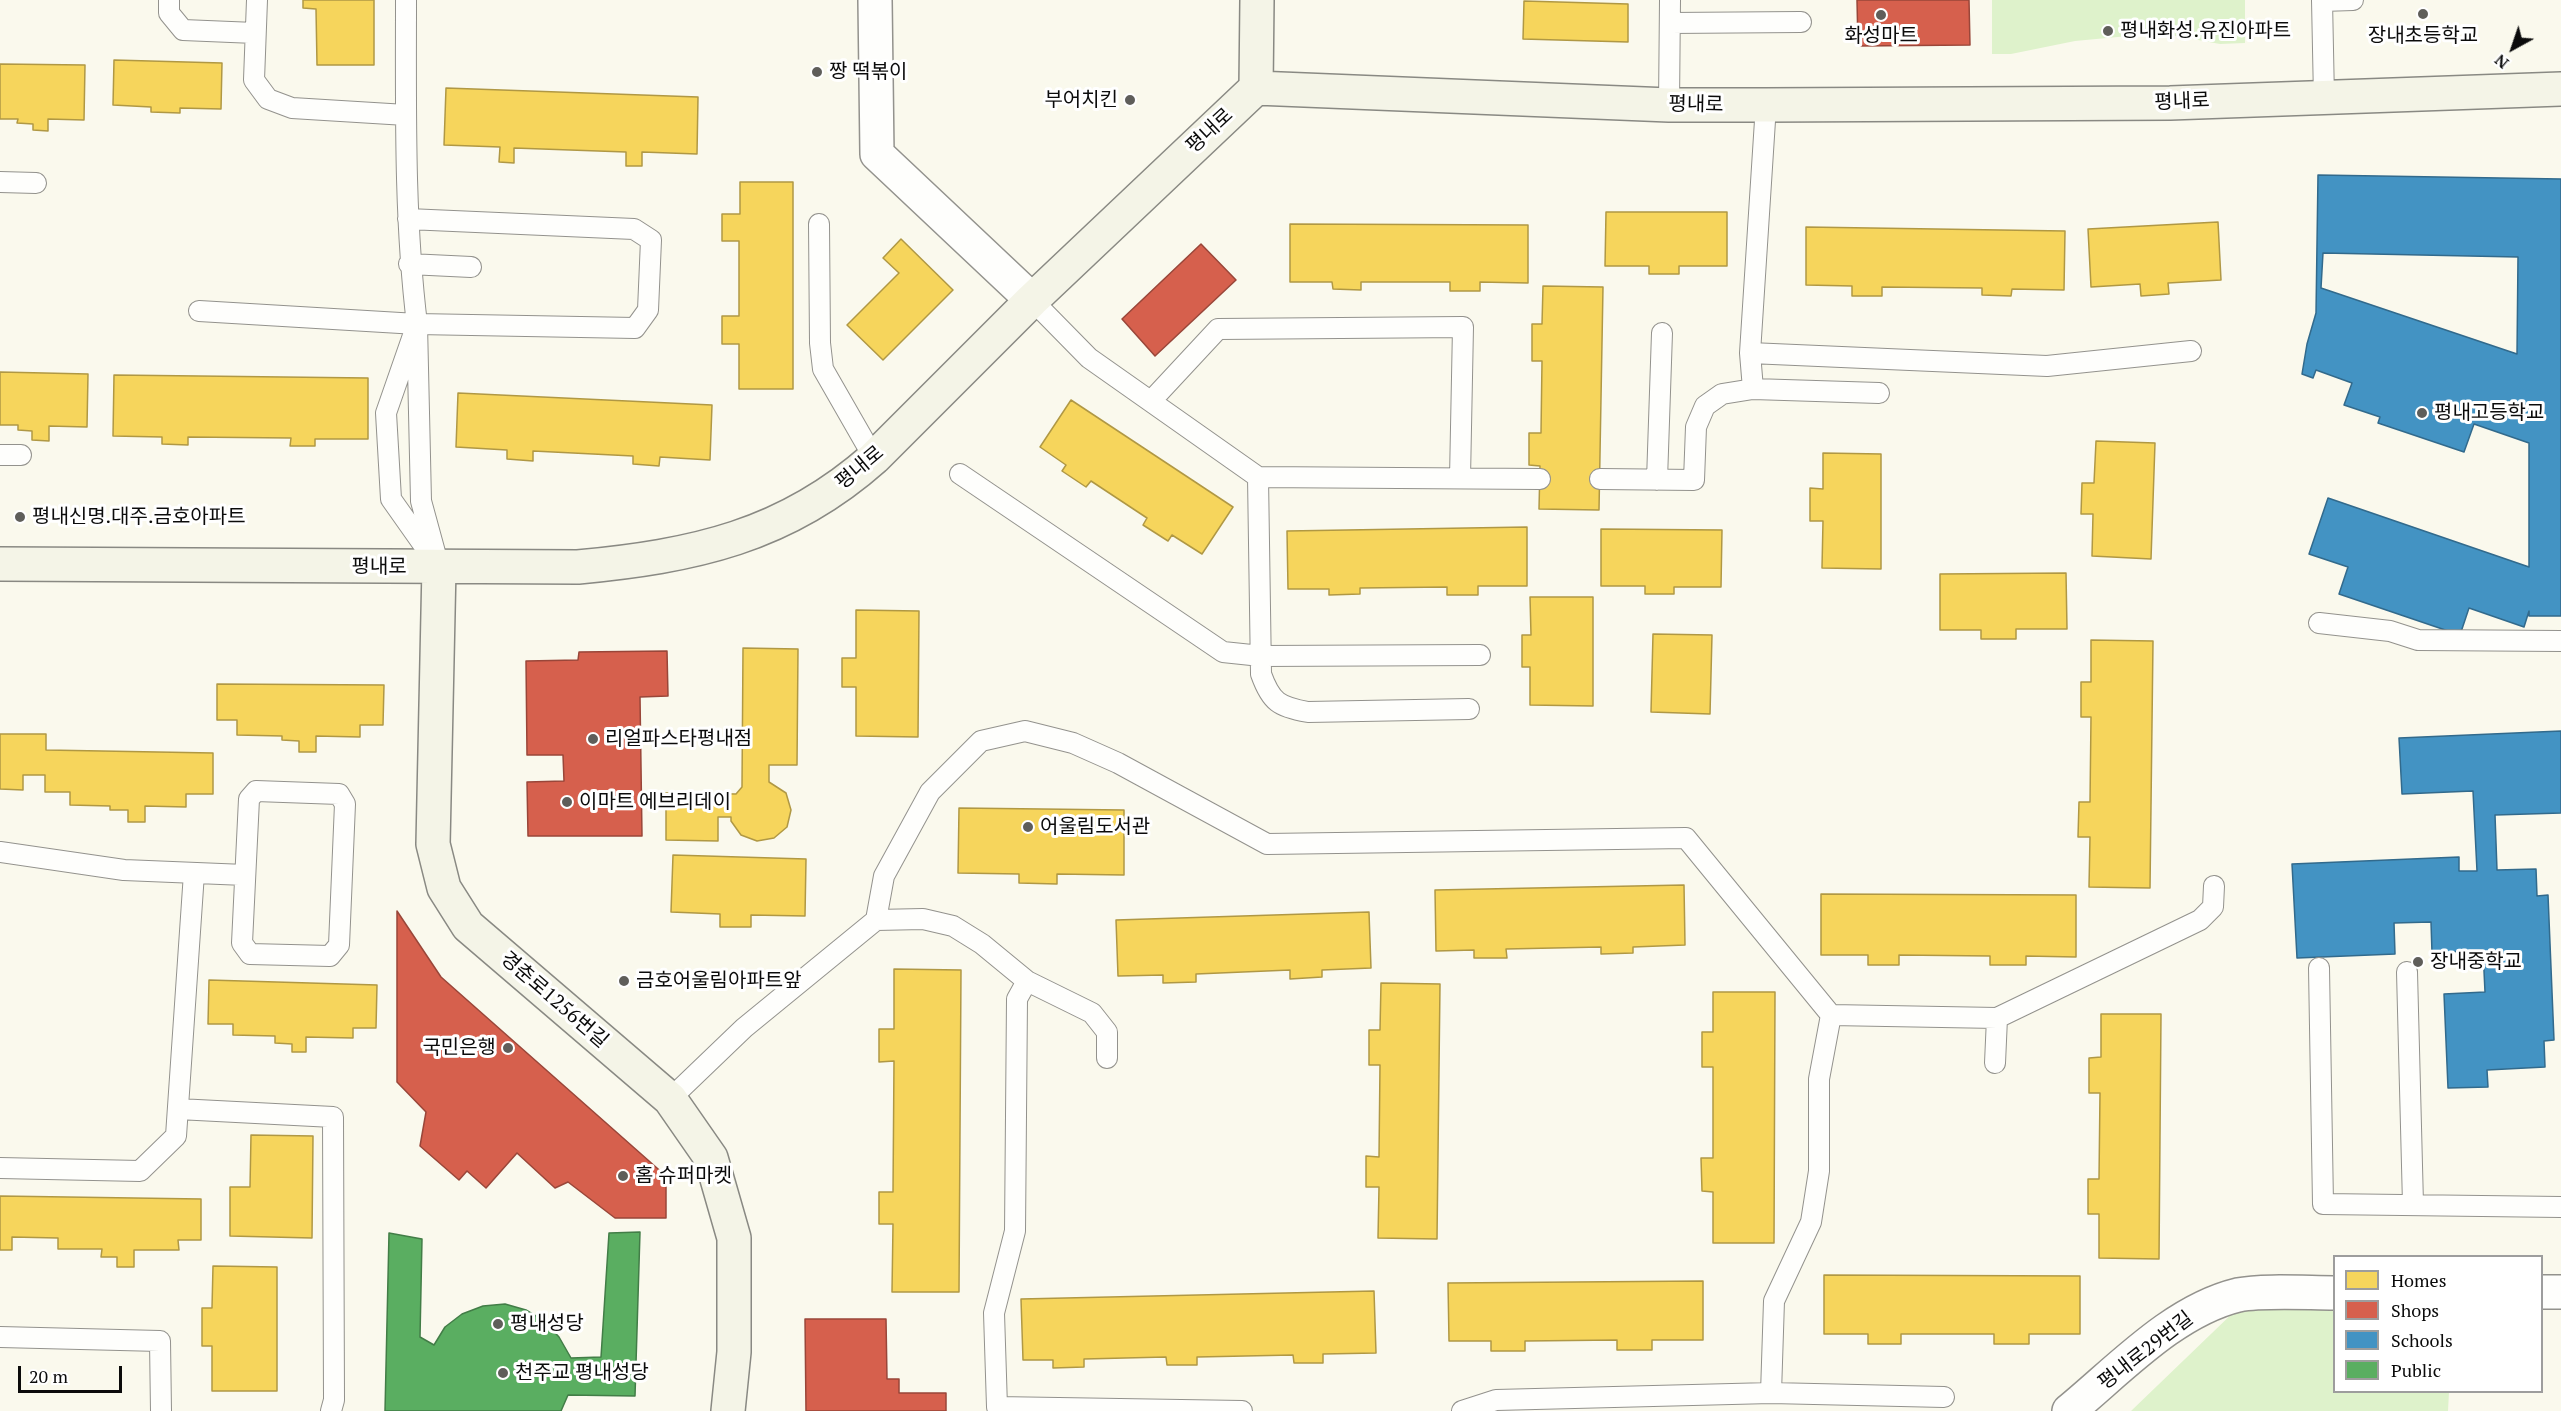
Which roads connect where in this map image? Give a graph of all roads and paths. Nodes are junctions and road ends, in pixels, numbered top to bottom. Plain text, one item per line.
1 (169, 0) edge
2 (257, 0) edge
3 (406, 0) edge
4 (875, 0) edge
5 (1257, 0) edge
6 (1670, 0) edge
7 (2353, 0) edge
8 (2322, 1) edge
9 (1801, 22) dead end
10 (1670, 23) junction
11 (255, 33) junction
12 (1256, 88) junction
13 (2561, 89) edge
14 (2324, 98) junction
15 (1669, 105) junction
16 (1766, 105) junction
17 (406, 115) junction
18 (0, 182) edge
19 (36, 183) dead end
20 (408, 219) junction
21 (819, 224) dead end
22 (410, 264) junction
23 (471, 267) dead end
24 (1032, 300) junction
25 (199, 311) dead end
26 (417, 324) junction
27 (1662, 333) dead end
28 (2192, 351) dead end
29 (1750, 353) junction
30 (1753, 389) junction
31 (1879, 393) dead end
32 (1151, 401) junction
33 (0, 455) edge
34 (21, 455) dead end
35 (874, 458) junction
36 (960, 474) dead end
37 (1258, 477) junction
38 (1460, 478) junction
39 (1540, 479) dead end
40 (1600, 479) dead end
41 (1657, 480) junction
42 (0, 564) edge
43 (439, 567) junction
44 (2319, 623) dead end
45 (2561, 641) edge
46 (1480, 655) dead end
47 (1261, 656) junction
48 (1469, 709) dead end
49 (0, 852) edge
50 (194, 873) junction
51 (245, 875) junction
52 (2214, 885) dead end
53 (876, 920) junction
54 (2319, 968) dead end
55 (2407, 972) dead end
56 (1027, 981) junction
57 (1831, 1016) junction
58 (1997, 1018) junction
59 (1107, 1058) dead end
60 (1995, 1063) dead end
61 (670, 1099) junction
62 (178, 1109) junction
63 (0, 1168) edge
64 (2413, 1204) junction
65 (2561, 1207) edge
66 (2543, 1292) edge
67 (2561, 1292) edge
68 (2333, 1293) edge
69 (0, 1337) edge
70 (1771, 1393) junction
71 (1944, 1397) dead end
72 (161, 1411) edge
73 (331, 1411) edge
74 (728, 1411) edge
75 (1242, 1411) edge
76 (1462, 1411) edge
77 (2069, 1411) edge

1 - 11 lane
2 - 11 lane
3 - 17 lane
4 - 24 street
5 - 12 street
6 - 10 lane
7 - 8 lane
8 - 14 lane
9 - 10 lane
10 - 15 lane
11 - 17 lane
12 - 15 street, 평내로
12 - 24 street, 평내로
13 - 14 street, 평내로
14 - 16 street, 평내로
15 - 16 street, 평내로
16 - 29 lane
17 - 20 lane
18 - 19 lane
20 - 22 lane
20 - 26 lane
21 - 35 lane
22 - 23 lane
22 - 26 lane
24 - 32 lane
24 - 35 street, 평내로
25 - 26 lane
26 - 43 lane
26 - 43 lane
27 - 41 lane
28 - 29 lane
29 - 30 lane
30 - 31 lane
30 - 41 lane
32 - 37 lane
32 - 38 lane
33 - 34 lane
35 - 43 street, 평내로
36 - 47 lane
37 - 38 lane
37 - 47 lane
38 - 39 lane
40 - 41 lane
42 - 43 street, 평내로
43 - 61 street, 경춘로1256번길
44 - 45 lane
46 - 47 lane
47 - 48 lane
49 - 50 lane
50 - 51 lane
50 - 62 lane
51 - 51 lane
52 - 58 lane
53 - 56 lane
53 - 57 lane
53 - 61 lane
54 - 64 lane
55 - 64 lane
56 - 59 lane
56 - 75 lane
57 - 58 lane
57 - 70 lane
58 - 60 lane
61 - 74 street, 경춘로1256번길
62 - 63 lane
62 - 73 lane
64 - 65 lane
66 - 67 street
68 - 77 street, 평내로29번길
69 - 72 lane
70 - 71 lane
70 - 76 lane

